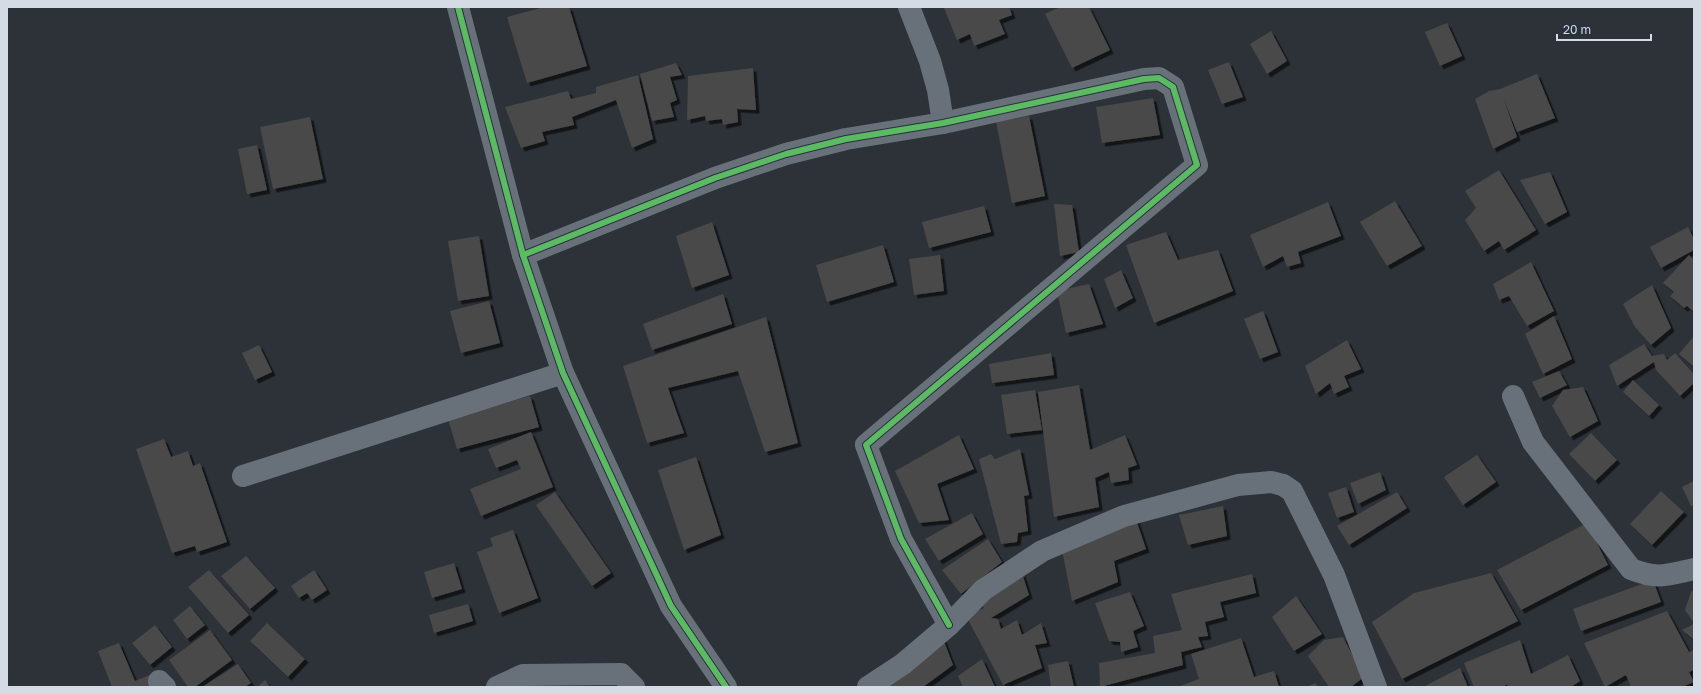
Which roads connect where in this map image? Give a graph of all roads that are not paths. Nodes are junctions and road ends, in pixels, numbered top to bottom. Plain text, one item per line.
1 (458, 7) edge
2 (909, 7) edge
3 (943, 123) junction
4 (523, 255) junction
5 (563, 372) junction
6 (1513, 396) dead end
7 (243, 476) dead end
8 (1694, 569) edge
9 (949, 626) junction
10 (497, 687) edge
11 (634, 687) edge
12 (726, 687) edge
13 (868, 687) edge
14 (1376, 687) edge

1 - 4 street
2 - 3 street
3 - 4 street
3 - 9 street
4 - 5 street
5 - 7 street
5 - 12 street
6 - 8 street
9 - 13 street
9 - 14 street
10 - 11 street

